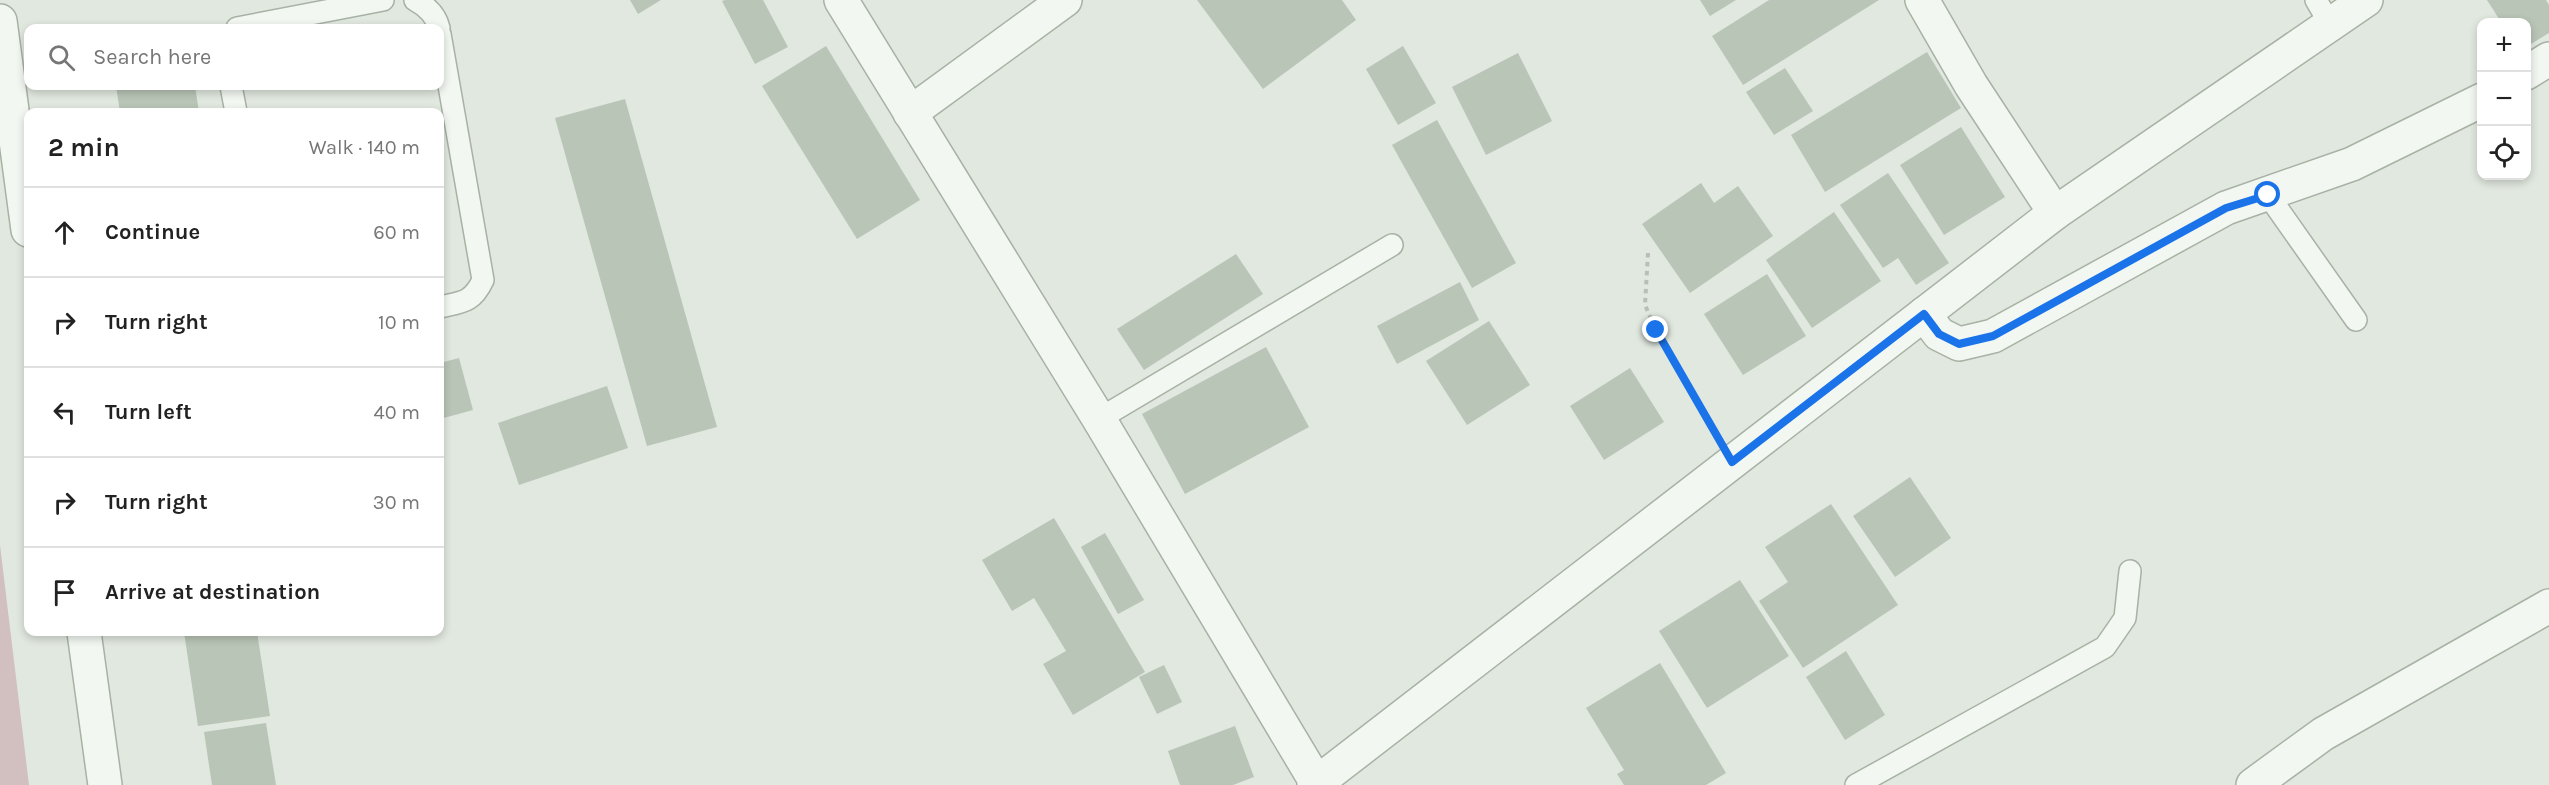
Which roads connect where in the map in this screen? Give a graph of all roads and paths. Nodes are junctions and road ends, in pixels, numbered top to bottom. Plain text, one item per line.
1 (383, 0) edge
2 (415, 0) edge
3 (841, 0) edge
4 (1065, 0) edge
5 (1922, 0) edge
6 (2366, 0) edge
7 (2323, 12) edge
8 (0, 21) edge
9 (258, 24) edge
10 (438, 24) edge
11 (444, 57) edge
12 (2549, 59) edge
13 (2528, 72) edge
14 (232, 90) edge
15 (2477, 102) edge
16 (235, 108) edge
17 (910, 113) junction
18 (2268, 195) junction
19 (24, 200) edge
20 (2055, 213) junction
21 (1392, 246) dead end
22 (1648, 254) dead end
23 (444, 306) edge
24 (1924, 314) junction
25 (2356, 320) dead end
26 (1099, 419) junction
27 (1732, 462) junction
28 (2130, 571) dead end
29 (2549, 606) edge
30 (85, 636) edge
31 (105, 785) edge
32 (1316, 785) edge
33 (1856, 785) edge
34 (2253, 785) edge

1 - 9 lane
2 - 10 lane
3 - 17 street
4 - 17 street
5 - 20 street
6 - 7 street
7 - 20 street
8 - 19 street
11 - 23 lane
12 - 13 street
14 - 16 lane
15 - 18 street
17 - 26 street
18 - 24 street
18 - 25 lane
20 - 24 street
21 - 26 lane
22 - 27 path
24 - 27 street
26 - 32 street
27 - 32 street
28 - 33 lane
29 - 34 street
30 - 31 street

